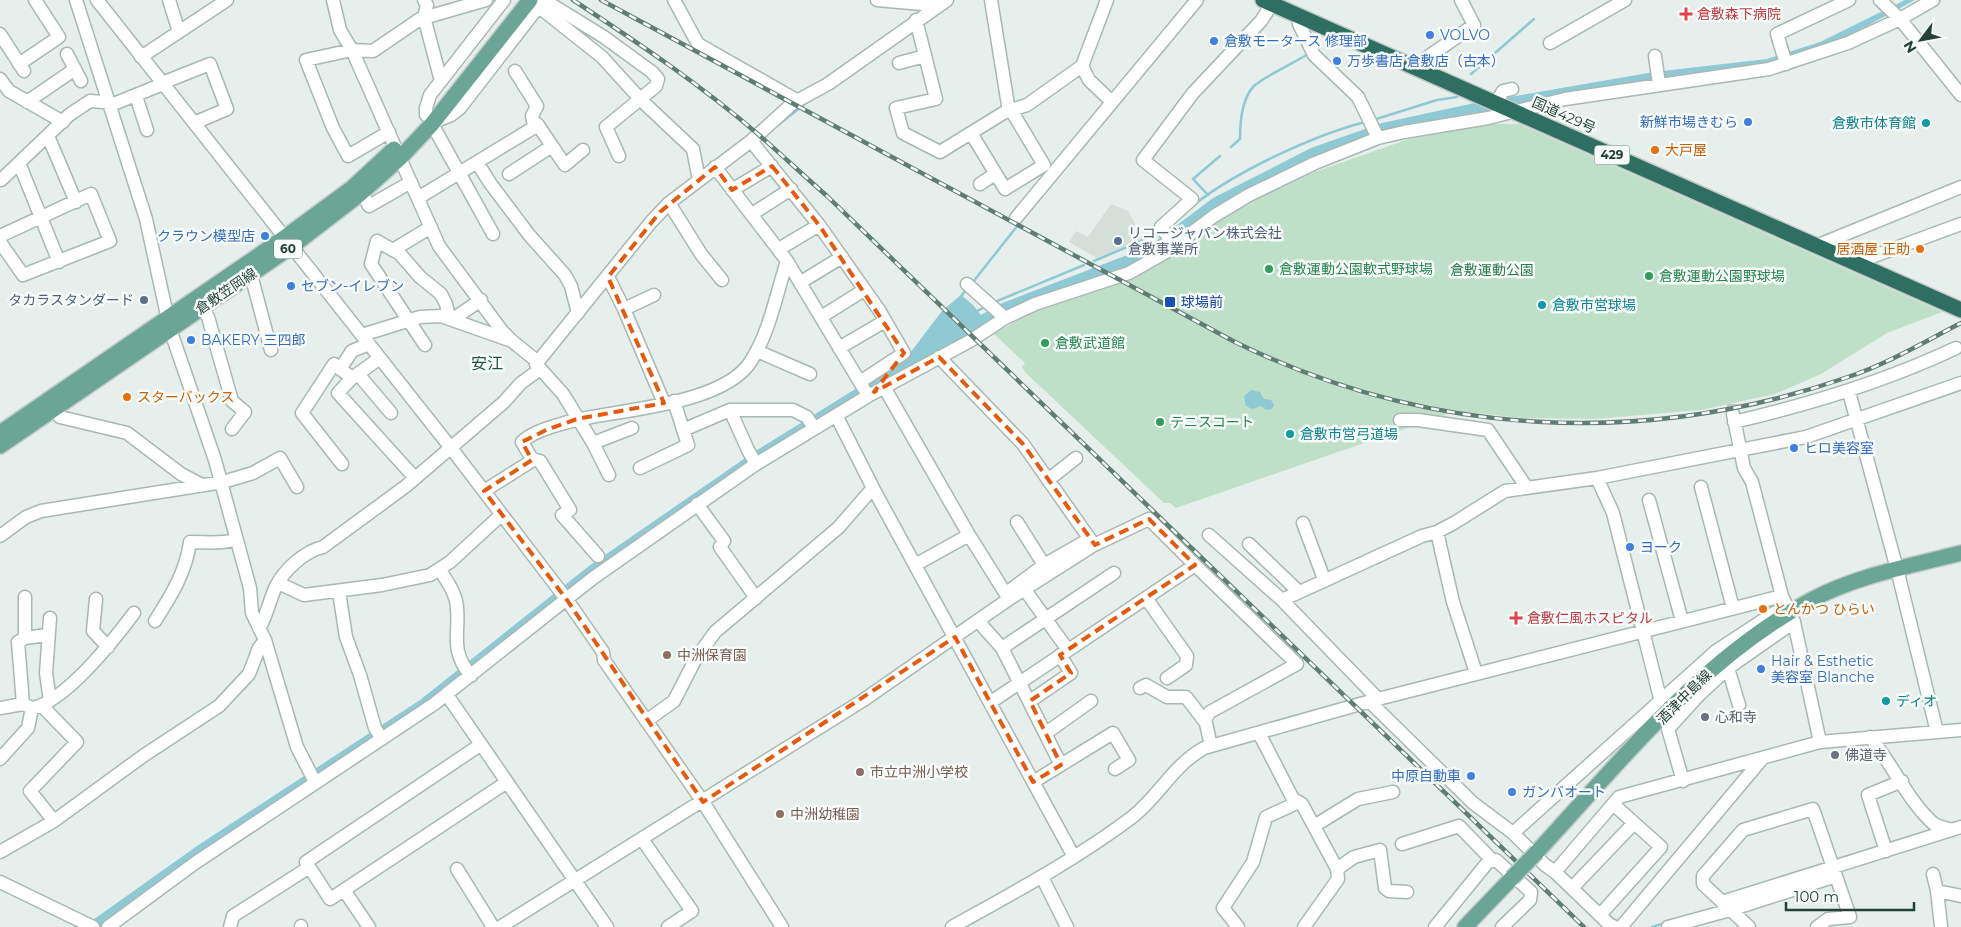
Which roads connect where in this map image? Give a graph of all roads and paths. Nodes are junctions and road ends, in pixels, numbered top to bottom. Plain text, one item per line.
1 (35, 0) edge
2 (76, 0) edge
3 (97, 0) edge
4 (169, 0) edge
5 (227, 0) edge
6 (333, 0) edge
7 (424, 0) edge
8 (486, 0) edge
9 (504, 0) edge
10 (518, 0) edge
11 (674, 0) edge
12 (884, 0) edge
13 (946, 0) edge
14 (991, 0) edge
15 (1106, 0) edge
16 (1197, 0) edge
17 (1461, 0) edge
18 (1625, 0) edge
19 (1849, 0) edge
20 (1932, 0) edge
21 (539, 2) edge
22 (1275, 3) edge
23 (1883, 3) edge
24 (424, 17) junction
25 (1301, 17) junction
26 (1899, 19) junction
27 (917, 23) junction
28 (179, 32) junction
29 (0, 34) edge
30 (1550, 43) dead end
31 (352, 50) junction
32 (67, 54) dead end
33 (141, 56) junction
34 (925, 56) junction
35 (1655, 56) dead end
36 (1784, 59) junction
37 (899, 63) dead end
38 (1082, 66) junction
39 (1418, 69) junction
40 (515, 71) dead end
41 (0, 79) edge
42 (1658, 79) junction
43 (441, 81) junction
44 (163, 83) junction
45 (1512, 89) dead end
46 (1961, 94) edge
47 (136, 96) junction
48 (640, 98) junction
49 (798, 101) junction
50 (27, 102) junction
51 (1112, 102) junction
52 (112, 103) junction
53 (1496, 103) junction
54 (1009, 110) junction
55 (1514, 110) junction
56 (431, 120) junction
57 (63, 122) junction
58 (194, 123) junction
59 (538, 124) junction
60 (1374, 128) junction
61 (148, 130) dead end
62 (389, 132) junction
63 (971, 133) junction
64 (48, 136) junction
65 (753, 144) junction
66 (552, 146) junction
67 (584, 150) dead end
68 (398, 153) junction
69 (619, 156) dead end
70 (477, 162) junction
71 (19, 163) junction
72 (1044, 165) junction
73 (772, 166) junction
74 (716, 169) junction
75 (459, 173) junction
76 (509, 174) dead end
77 (995, 174) junction
78 (1052, 177) junction
79 (1, 180) edge
80 (699, 180) junction
81 (411, 182) junction
82 (980, 184) dead end
83 (791, 189) junction
84 (732, 190) junction
85 (1960, 190) edge
86 (362, 193) junction
87 (418, 198) junction
88 (76, 202) junction
89 (671, 205) junction
90 (752, 214) junction
91 (42, 218) junction
92 (1016, 218) dead end
93 (1961, 224) edge
94 (819, 225) junction
95 (431, 227) junction
96 (492, 234) dead end
97 (0, 236) edge
98 (0, 242) edge
99 (288, 242) junction
100 (1174, 244) junction
101 (1816, 246) junction
102 (779, 249) junction
103 (393, 250) junction
104 (842, 257) junction
105 (59, 262) junction
106 (788, 262) junction
107 (1855, 263) junction
108 (251, 275) junction
109 (609, 279) junction
110 (722, 280) dead end
111 (801, 282) junction
112 (969, 286) dead end
113 (864, 290) junction
114 (654, 295) dead end
115 (480, 300) junction
116 (202, 308) junction
117 (624, 309) junction
118 (1961, 310) edge
119 (578, 313) junction
120 (821, 317) junction
121 (1004, 317) junction
122 (451, 318) junction
123 (411, 321) junction
124 (885, 321) junction
125 (169, 324) junction
126 (365, 339) junction
127 (512, 341) junction
128 (425, 345) dead end
129 (839, 348) junction
130 (1956, 348) dead end
131 (271, 350) dead end
132 (757, 351) junction
133 (939, 357) junction
134 (380, 358) junction
135 (538, 367) junction
136 (902, 367) junction
137 (340, 369) junction
138 (810, 374) dead end
139 (355, 376) junction
140 (1961, 383) edge
141 (884, 387) junction
142 (864, 389) junction
143 (1849, 392) junction
144 (669, 402) junction
145 (50, 405) junction
146 (730, 410) junction
147 (391, 413) dead end
148 (836, 415) junction
149 (1858, 418) junction
150 (577, 420) junction
151 (1400, 420) dead end
152 (811, 424) junction
153 (3, 427) edge
154 (232, 428) dead end
155 (632, 428) dead end
156 (683, 430) junction
157 (593, 443) junction
158 (0, 446) edge
159 (451, 448) junction
160 (1740, 450) junction
161 (1076, 458) dead end
162 (532, 459) junction
163 (754, 460) junction
164 (342, 464) dead end
165 (640, 468) dead end
166 (609, 475) dead end
167 (414, 477) junction
168 (1598, 478) junction
169 (1048, 480) junction
170 (224, 481) junction
171 (202, 485) junction
172 (297, 487) dead end
173 (1701, 487) dead end
174 (873, 488) junction
175 (1527, 488) junction
176 (484, 491) junction
177 (1649, 500) dead end
178 (697, 504) junction
179 (502, 515) junction
180 (1017, 522) dead end
181 (1303, 524) dead end
182 (1437, 532) junction
183 (969, 535) junction
184 (1209, 535) dead end
185 (0, 536) edge
186 (236, 540) junction
187 (1092, 542) junction
188 (1249, 544) dead end
189 (1961, 553) edge
190 (598, 556) dead end
191 (915, 565) junction
192 (1195, 565) junction
193 (1044, 566) junction
194 (1897, 569) junction
195 (440, 570) junction
196 (1114, 573) dead end
197 (1324, 579) junction
198 (280, 585) junction
199 (1025, 590) junction
200 (338, 592) junction
201 (1299, 592) junction
202 (564, 596) junction
203 (1007, 596) junction
204 (1782, 596) junction
205 (25, 597) dead end
206 (756, 598) junction
207 (1146, 598) junction
208 (96, 599) dead end
209 (1282, 600) junction
210 (1732, 608) junction
211 (134, 613) dead end
212 (1789, 617) junction
213 (50, 618) dead end
214 (1046, 618) junction
215 (155, 621) dead end
216 (978, 621) junction
217 (1682, 621) junction
218 (258, 624) junction
219 (1643, 630) junction
220 (954, 634) junction
221 (48, 635) junction
222 (25, 638) junction
223 (265, 640) junction
224 (108, 647) junction
225 (1002, 648) junction
226 (1064, 653) junction
227 (1728, 668) junction
228 (468, 671) junction
229 (1476, 673) junction
230 (1167, 678) dead end
231 (1021, 682) junction
232 (1140, 688) dead end
233 (447, 695) junction
234 (1374, 700) junction
235 (1030, 701) junction
236 (1091, 701) dead end
237 (991, 702) junction
238 (1661, 702) junction
239 (37, 705) junction
240 (1738, 705) dead end
241 (0, 708) edge
242 (646, 721) junction
243 (1206, 723) junction
244 (1961, 730) edge
245 (1259, 732) junction
246 (1937, 732) junction
247 (1046, 733) junction
248 (379, 735) junction
249 (1870, 737) junction
250 (1820, 742) junction
251 (480, 745) junction
252 (1211, 746) junction
253 (0, 759) edge
254 (1762, 759) junction
255 (1062, 765) junction
256 (1115, 769) dead end
257 (312, 778) junction
258 (1683, 781) junction
259 (1902, 781) junction
260 (507, 782) junction
261 (1034, 782) junction
262 (1393, 792) dead end
263 (700, 799) junction
264 (1299, 802) junction
265 (1613, 804) junction
266 (54, 821) junction
267 (1634, 823) junction
268 (1314, 826) junction
269 (1958, 830) edge
270 (1513, 834) junction
271 (642, 839) junction
272 (1402, 844) dead end
273 (1886, 851) junction
274 (0, 852) edge
275 (1074, 857) junction
276 (1494, 861) junction
277 (308, 868) junction
278 (457, 869) dead end
279 (1337, 869) junction
280 (1555, 872) junction
281 (1834, 872) junction
282 (1933, 874) dead end
283 (573, 877) junction
284 (1042, 877) junction
285 (0, 882) edge
286 (1572, 888) junction
287 (344, 890) junction
288 (1407, 892) dead end
289 (1937, 892) junction
290 (1961, 896) edge
291 (1726, 906) junction
292 (1600, 915) junction
293 (88, 925) edge
294 (1673, 926) edge
295 (1941, 926) dead end
296 (108, 927) edge
297 (230, 927) edge
298 (368, 927) edge
299 (493, 927) edge
300 (500, 927) edge
301 (607, 927) edge
302 (668, 927) edge
303 (782, 927) edge
304 (952, 927) edge
305 (1067, 927) edge
306 (1238, 927) edge
307 (1304, 927) edge
308 (1435, 927) edge
309 (1465, 927) edge
310 (1502, 927) edge
311 (1615, 927) edge
312 (1621, 927) edge
313 (1749, 927) edge
314 (1817, 927) edge

1 - 29 street
2 - 52 street
3 - 33 street
4 - 28 street
5 - 28 street
6 - 31 street
7 - 24 street
8 - 24 street
9 - 43 street
10 - 56 main road, 倉敷笠岡線 / 60
11 - 49 street
12 - 13 street
13 - 27 street
14 - 54 street
15 - 38 street
16 - 51 street
17 - 39 street
18 - 30 street
19 - 36 street
20 - 26 street
21 - 48 street
21 - 48 street
21 - 56 main road, 倉敷笠岡線 / 60
22 - 25 highway, 国道429号 / 429
22 - 100 street
23 - 26 street
24 - 31 street
24 - 43 street
25 - 39 highway, 国道429号 / 429
25 - 60 street
26 - 36 street
26 - 46 street
27 - 34 street
27 - 49 street
28 - 33 street
31 - 62 street
31 - 62 street
32 - 50 street
33 - 44 street
34 - 37 street
34 - 63 street
35 - 42 street
36 - 42 street
38 - 51 street
38 - 54 street
39 - 53 highway, 国道429号 / 429
40 - 59 street
41 - 50 street
42 - 55 street
43 - 56 street
44 - 47 street
44 - 58 street
44 - 58 street
45 - 53 street
47 - 52 street
47 - 61 street
48 - 69 street
48 - 80 street
49 - 65 street
50 - 57 street
51 - 78 street
52 - 57 street
52 - 125 street
53 - 55 highway, 国道429号 / 429
54 - 63 street
54 - 72 street
55 - 60 street
55 - 101 highway, 国道429号 / 429
56 - 68 main road, 倉敷笠岡線 / 60
56 - 75 street
57 - 64 street
58 - 99 street
59 - 66 street
59 - 70 street
60 - 100 street
62 - 68 street
63 - 77 street
64 - 71 street
64 - 88 street
65 - 73 street
65 - 74 street
66 - 67 street
66 - 76 street
68 - 81 street
68 - 86 main road, 倉敷笠岡線 / 60
68 - 99 main road, 倉敷笠岡線 / 60
70 - 75 street
70 - 119 street
71 - 79 street
71 - 91 street
72 - 77 street
72 - 78 street
73 - 83 street
73 - 84 street
74 - 80 street
74 - 84 street
75 - 87 street
75 - 96 street
77 - 82 street
78 - 92 street
80 - 89 street
81 - 86 street
81 - 87 street
83 - 90 street
83 - 94 street
84 - 90 street
85 - 101 street
86 - 99 main road, 倉敷笠岡線 / 60
87 - 95 street
88 - 91 street
88 - 105 street
89 - 109 street
89 - 110 street
90 - 102 street
91 - 97 street
91 - 105 street
93 - 107 street
94 - 102 street
94 - 104 street
95 - 103 street
95 - 115 street
98 - 105 street
99 - 108 main road, 倉敷笠岡線 / 60
99 - 125 main road, 倉敷笠岡線 / 60
99 - 126 street
100 - 121 street
101 - 107 highway, 国道429号 / 429
102 - 106 street
103 - 122 street
103 - 123 street
104 - 111 street
104 - 113 street
106 - 111 street
106 - 132 street
107 - 118 highway, 国道429号 / 429
108 - 116 main road, 倉敷笠岡線 / 60
108 - 131 street
109 - 117 street
109 - 119 street
111 - 120 street
112 - 121 street
113 - 120 street
113 - 124 street
114 - 117 street
115 - 122 street
115 - 127 street
116 - 125 main road, 倉敷笠岡線 / 60
116 - 154 street
117 - 144 street
119 - 135 street
120 - 129 street
121 - 133 street
122 - 123 street
122 - 127 street
123 - 126 street
123 - 128 street
124 - 129 street
124 - 136 street
125 - 145 main road, 倉敷笠岡線 / 60
125 - 170 street
126 - 134 street
126 - 137 street
127 - 135 street
129 - 142 street
130 - 143 street
132 - 138 street
132 - 144 street
133 - 136 street
133 - 169 street
134 - 139 street
134 - 159 street
135 - 150 street
135 - 159 street
136 - 141 street
136 - 142 street
137 - 139 street
137 - 164 street
139 - 147 street
139 - 167 street
140 - 149 street
141 - 142 street
141 - 183 street
142 - 148 street
143 - 149 street
143 - 160 street
144 - 150 street
144 - 156 street
145 - 153 main road, 倉敷笠岡線 / 60
145 - 158 main road, 倉敷笠岡線 / 60
145 - 171 street
146 - 152 street
146 - 156 street
146 - 163 street
148 - 152 street
148 - 174 street
149 - 160 street
149 - 194 street
150 - 157 street
150 - 162 street
151 - 175 street
152 - 163 street
155 - 157 street
156 - 165 street
157 - 166 street
159 - 167 street
159 - 176 street
160 - 168 street
160 - 204 street
161 - 169 street
162 - 176 street
162 - 190 street
163 - 178 street
167 - 198 street
168 - 175 street
168 - 219 street
169 - 187 street
170 - 171 street
170 - 172 street
170 - 186 street
171 - 185 street
173 - 210 street
174 - 191 street
174 - 206 street
175 - 182 street
176 - 179 street
177 - 217 street
178 - 202 street
178 - 206 street
179 - 195 street
179 - 202 street
180 - 193 street
181 - 197 street
182 - 197 street
182 - 229 street
183 - 191 street
183 - 203 street
184 - 209 street
186 - 215 street
186 - 218 street
187 - 192 street
187 - 193 street
187 - 199 street
188 - 201 street
189 - 194 main road, 酒津中島線
191 - 220 street
192 - 207 street
192 - 243 street
193 - 203 street
194 - 212 main road, 酒津中島線
194 - 246 street
195 - 200 street
195 - 228 street
196 - 214 street
197 - 201 street
198 - 200 street
198 - 218 street
199 - 203 street
199 - 214 street
200 - 248 street
201 - 209 street
202 - 228 street
202 - 242 street
203 - 216 street
203 - 220 street
204 - 210 street
204 - 212 street
205 - 222 street
206 - 242 street
207 - 226 street
207 - 230 street
208 - 224 street
209 - 234 street
210 - 217 street
211 - 224 street
212 - 227 street
212 - 238 street
212 - 250 street
212 - 309 main road, 酒津中島線, bridge
213 - 221 street
214 - 225 street
214 - 226 street
216 - 220 street
216 - 225 street
217 - 219 street
218 - 223 street
219 - 229 street
219 - 238 street
220 - 237 street
220 - 263 street
221 - 222 street
221 - 239 street
222 - 239 street
223 - 257 street
223 - 266 street
224 - 239 street
225 - 231 street
226 - 231 street
226 - 235 street
227 - 240 street
227 - 258 street
228 - 233 street
229 - 234 street
231 - 235 street
231 - 237 street
232 - 243 street
233 - 248 street
233 - 251 street
234 - 245 street
234 - 270 street
235 - 247 street
236 - 247 street
237 - 261 street
238 - 270 street
239 - 241 street
239 - 253 street
239 - 266 street
242 - 263 street
243 - 252 street
244 - 246 street
245 - 252 street
245 - 264 street
246 - 249 street
247 - 255 street
248 - 257 street
249 - 250 street
249 - 259 street
250 - 254 street
251 - 260 street
251 - 277 street
252 - 275 street
254 - 258 street
254 - 312 street
255 - 256 street
255 - 261 street
257 - 296 street
258 - 265 street
259 - 269 street
259 - 273 street
260 - 283 street
260 - 287 street
261 - 275 street
262 - 268 street
263 - 271 street
263 - 283 street
263 - 303 street
264 - 268 street
264 - 306 street
265 - 267 street
265 - 280 street
266 - 274 street
267 - 286 street
267 - 292 street
268 - 279 street
269 - 273 street
270 - 280 street
271 - 283 street
271 - 302 street
272 - 276 street
273 - 281 street
275 - 284 street
276 - 308 street
276 - 310 street
277 - 287 street
277 - 297 street
278 - 299 street
279 - 288 street
279 - 307 street
280 - 286 street
281 - 291 street
281 - 291 street
281 - 314 street
282 - 289 street
283 - 300 street
283 - 301 street
284 - 304 street
284 - 305 street
285 - 293 street
286 - 292 street
287 - 298 street
289 - 290 street
289 - 295 street
291 - 294 street
291 - 313 street
292 - 311 street

